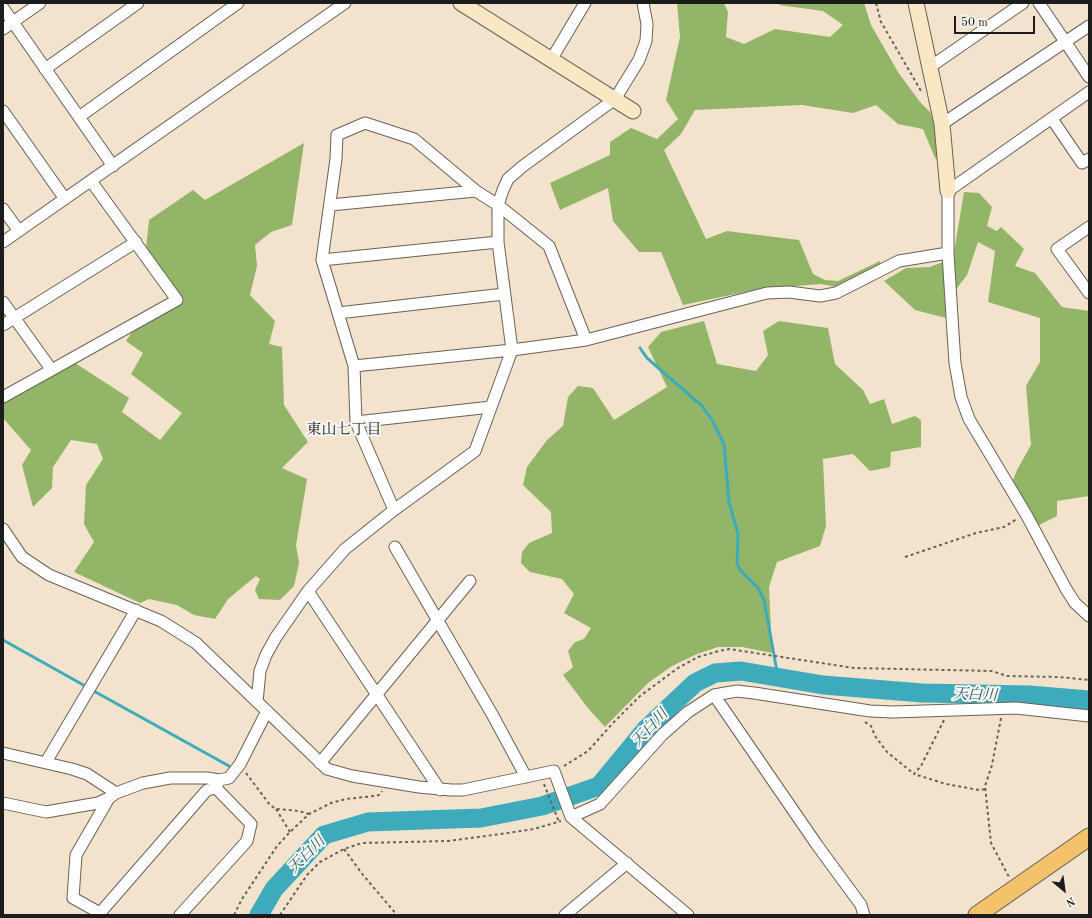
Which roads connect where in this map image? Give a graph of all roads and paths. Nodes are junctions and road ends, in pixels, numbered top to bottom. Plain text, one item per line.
1 (40, 3) edge
2 (138, 3) edge
3 (238, 3) edge
4 (343, 3) edge
5 (461, 3) edge
6 (643, 3) edge
7 (876, 3) edge
8 (1023, 3) edge
9 (1038, 3) edge
10 (920, 4) edge
11 (581, 5) edge
12 (3, 8) edge
13 (13, 22) junction
14 (1089, 26) edge
15 (3, 29) edge
16 (1065, 42) junction
17 (551, 60) junction
18 (907, 66) dead end
19 (930, 67) junction
20 (45, 69) junction
21 (1089, 77) edge
22 (1089, 92) edge
23 (615, 100) junction
24 (3, 111) edge
25 (633, 111) dead end
26 (78, 117) junction
27 (1052, 119) junction
28 (942, 124) junction
29 (1089, 159) edge
30 (113, 166) junction
31 (91, 181) junction
32 (476, 191) junction
33 (948, 191) junction
34 (65, 199) junction
35 (498, 204) junction
36 (330, 205) junction
37 (3, 209) edge
38 (1089, 227) edge
39 (18, 231) junction
40 (3, 242) edge
41 (136, 242) junction
42 (498, 242) junction
43 (948, 253) junction
44 (322, 260) junction
45 (1089, 293) edge
46 (504, 294) junction
47 (3, 302) edge
48 (338, 314) junction
49 (14, 318) junction
50 (3, 325) edge
51 (586, 340) junction
52 (512, 350) junction
53 (354, 366) junction
54 (51, 369) junction
55 (3, 397) edge
56 (491, 408) junction
57 (356, 422) junction
58 (394, 510) junction
59 (1027, 516) junction
60 (3, 529) edge
61 (395, 547) dead end
62 (905, 558) dead end
63 (470, 581) dead end
64 (308, 591) junction
65 (136, 610) junction
66 (1089, 616) edge
67 (438, 618) junction
68 (1089, 680) edge
69 (377, 693) junction
70 (714, 695) junction
71 (257, 702) junction
72 (850, 708) junction
73 (1002, 708) junction
74 (946, 710) junction
75 (267, 711) junction
76 (1089, 716) edge
77 (3, 753) edge
78 (46, 762) junction
79 (320, 763) junction
80 (240, 764) junction
81 (554, 771) junction
82 (914, 774) junction
83 (526, 777) junction
84 (384, 780) junction
85 (542, 780) dead end
86 (218, 784) junction
87 (986, 789) junction
88 (440, 790) junction
89 (112, 796) junction
90 (3, 803) edge
91 (276, 809) junction
92 (309, 814) junction
93 (572, 817) junction
94 (559, 822) junction
95 (290, 832) junction
96 (1089, 837) edge
97 (344, 848) junction
98 (627, 863) junction
99 (1016, 888) junction
100 (102, 914) edge
101 (180, 915) edge
102 (234, 915) edge
103 (280, 915) edge
104 (397, 915) edge
105 (564, 915) edge
106 (688, 915) edge
107 (864, 915) edge
108 (977, 915) edge

1 - 13 street
2 - 20 street
3 - 26 street
4 - 30 street
5 - 17 street
6 - 23 street
7 - 18 path
8 - 19 street
9 - 16 street
10 - 19 street
11 - 17 street
12 - 13 street
13 - 15 street
13 - 20 street
14 - 16 street
16 - 21 street
16 - 28 street
17 - 23 street
19 - 28 street
20 - 26 street
22 - 27 street
23 - 25 street
23 - 35 street
24 - 34 street
26 - 30 street
27 - 29 street
27 - 33 street
28 - 33 street
30 - 31 street
31 - 34 street
31 - 41 street
32 - 35 street
32 - 36 street
32 - 36 street
33 - 43 street
34 - 39 street
35 - 42 street
35 - 51 street
36 - 44 street
37 - 39 street
38 - 45 street
39 - 40 street
41 - 49 street
41 - 54 street
42 - 44 street
42 - 46 street
43 - 51 street
43 - 59 street
44 - 48 street
46 - 48 street
46 - 52 street
47 - 49 street
48 - 53 street
49 - 50 street
49 - 54 street
51 - 52 street
52 - 53 street
52 - 56 street
53 - 57 street
54 - 55 street
56 - 57 street
56 - 58 street
57 - 58 street
58 - 64 street
59 - 62 path
59 - 66 street
60 - 65 street
61 - 67 street
63 - 67 street
64 - 69 street
64 - 71 street
65 - 71 street
65 - 78 street
67 - 69 street
67 - 83 street
68 - 81 path
69 - 79 street
69 - 88 street
70 - 72 street
70 - 93 street
70 - 107 street
71 - 75 street
72 - 74 street
72 - 82 path
73 - 74 street
73 - 76 street
73 - 87 path
74 - 82 path
75 - 79 street
75 - 80 street
77 - 78 street
78 - 89 street
79 - 84 street
80 - 86 street
80 - 91 path
81 - 83 street
81 - 93 street
82 - 87 path
83 - 88 street
84 - 88 street
84 - 92 path
85 - 94 path
86 - 89 street
86 - 100 street
86 - 101 street
87 - 99 path
89 - 90 street
89 - 100 street
91 - 92 path
91 - 95 path
92 - 95 path
93 - 94 path
93 - 98 street
94 - 97 path
95 - 102 path
96 - 99 main road
97 - 103 path
97 - 104 path
98 - 105 street
98 - 106 street
99 - 108 main road

